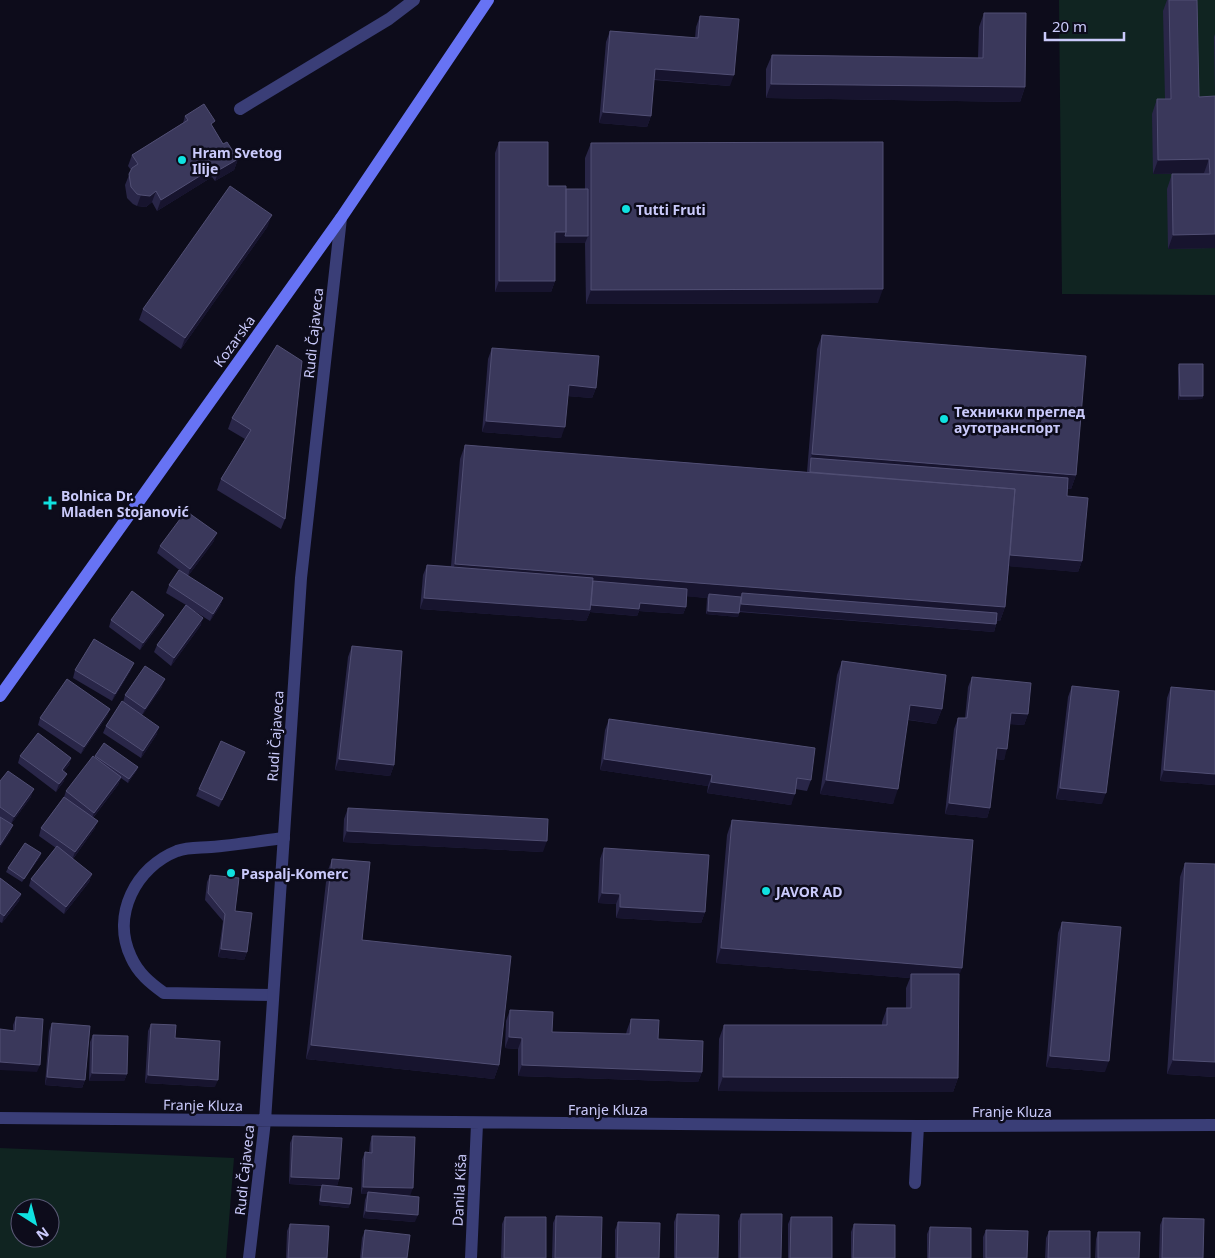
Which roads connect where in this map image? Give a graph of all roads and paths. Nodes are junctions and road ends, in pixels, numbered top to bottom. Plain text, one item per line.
1 (414, 0) edge
2 (488, 0) edge
3 (240, 109) dead end
4 (341, 218) junction
5 (0, 696) edge
6 (284, 838) junction
7 (273, 995) junction
8 (0, 1118) edge
9 (265, 1121) junction
10 (477, 1124) junction
11 (1215, 1125) edge
12 (918, 1126) junction
13 (915, 1183) dead end
14 (249, 1258) edge
15 (470, 1258) edge

1 - 3 street
2 - 4 street, Kozarska
4 - 5 street, Kozarska
4 - 6 street, Rudi Čajaveca
6 - 7 street, Rudi Čajaveca
6 - 7 street
7 - 9 street, Rudi Čajaveca
8 - 9 street, Franje Kluza
9 - 10 street, Franje Kluza
9 - 14 street, Rudi Čajaveca
10 - 12 street, Franje Kluza
10 - 15 street, Danila Kiša
11 - 12 street, Franje Kluza
12 - 13 street

